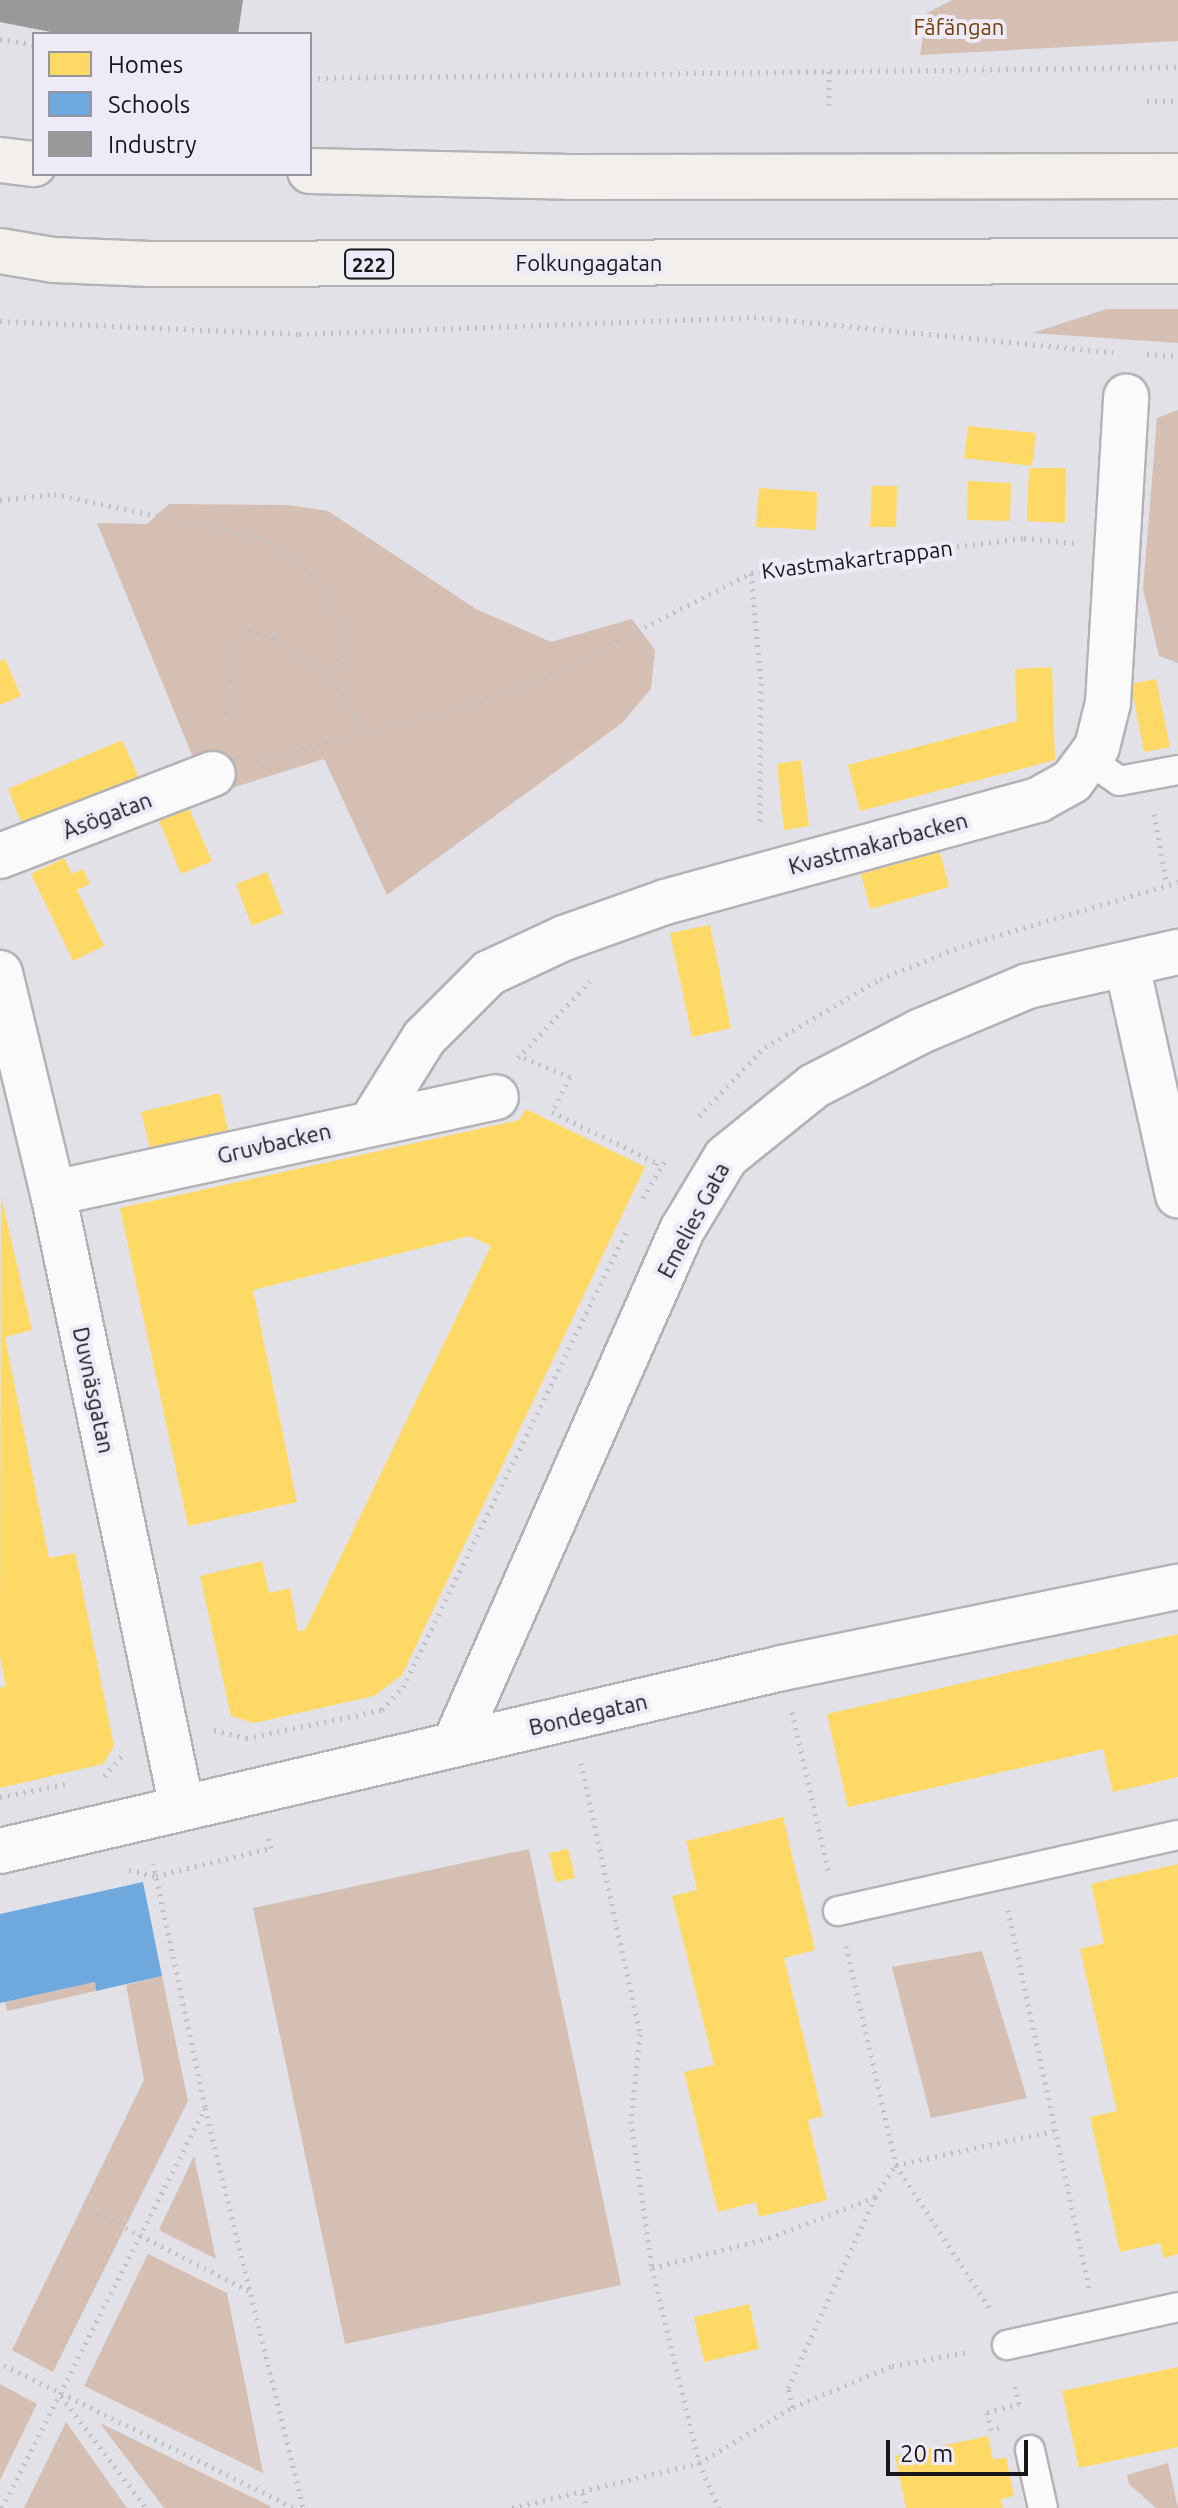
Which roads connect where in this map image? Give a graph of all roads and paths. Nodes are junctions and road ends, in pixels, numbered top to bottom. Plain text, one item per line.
1 (0, 39) edge
2 (32, 45) edge
3 (1178, 67) edge
4 (829, 70) junction
5 (312, 78) edge
6 (1147, 101) dead end
7 (1178, 101) edge
8 (829, 105) dead end
9 (0, 160) edge
10 (32, 164) edge
11 (312, 171) edge
12 (1178, 176) edge
13 (0, 251) edge
14 (1178, 261) edge
15 (0, 321) edge
16 (1129, 353) dead end
17 (1141, 354) dead end
18 (1178, 356) edge
19 (1126, 397) dead end
20 (0, 500) edge
21 (1085, 544) dead end
22 (751, 573) junction
23 (335, 680) junction
24 (361, 730) junction
25 (1088, 759) junction
26 (1178, 770) edge
27 (213, 774) junction
28 (1141, 812) dead end
29 (0, 856) edge
30 (760, 875) junction
31 (1167, 885) dead end
32 (1178, 952) edge
33 (1127, 965) junction
34 (0, 973) edge
35 (533, 1041) dead end
36 (496, 1097) dead end
37 (373, 1120) junction
38 (53, 1193) junction
39 (1178, 1195) edge
40 (639, 1206) dead end
41 (632, 1220) dead end
42 (1178, 1587) edge
43 (782, 1668) junction
44 (571, 1720) junction
45 (167, 1738) junction
46 (455, 1743) junction
47 (93, 1778) dead end
48 (78, 1781) dead end
49 (0, 1797) edge
50 (163, 1813) junction
51 (1178, 1835) edge
52 (0, 1851) edge
53 (1001, 1877) junction
54 (838, 1911) junction
55 (205, 2107) junction
56 (1053, 2131) junction
57 (896, 2165) junction
58 (875, 2197) junction
59 (83, 2206) dead end
60 (140, 2234) junction
61 (652, 2268) junction
62 (249, 2291) junction
63 (1178, 2307) edge
64 (1098, 2323) junction
65 (1007, 2345) junction
66 (4, 2365) dead end
67 (61, 2395) junction
68 (793, 2407) junction
69 (1030, 2450) dead end
70 (699, 2463) junction
71 (583, 2493) junction
72 (2, 2508) edge
73 (146, 2508) edge
74 (295, 2508) edge
75 (303, 2508) edge
76 (512, 2508) edge
77 (587, 2508) edge
78 (719, 2508) edge
79 (1043, 2508) edge

1 - 2 path
3 - 4 path
4 - 5 path
4 - 8 path
6 - 7 path
9 - 10 main road
11 - 12 main road
13 - 14 main road, Folkungagatan / 222
15 - 16 path
17 - 18 path
19 - 25 street, Kvastmakarbacken
20 - 23 path
21 - 22 path, Kvastmakartrappan
22 - 24 path, Kvastmakartrappan
22 - 30 path
23 - 24 path
23 - 27 path
24 - 27 path
25 - 26 lane
25 - 30 street, Kvastmakarbacken
27 - 29 street, Åsögatan
28 - 31 path
30 - 37 street, Kvastmakarbacken
32 - 33 street, Emelies Gata
33 - 39 street
33 - 46 street, Emelies Gata
34 - 38 street, Duvnäsgatan
35 - 40 path
36 - 37 street, Gruvbacken
37 - 38 street, Gruvbacken
38 - 45 street, Duvnäsgatan
41 - 45 path
42 - 43 street, Bondegatan
43 - 44 street, Bondegatan
43 - 54 path
44 - 46 street, Bondegatan
44 - 61 path
45 - 47 path
45 - 50 street, Duvnäsgatan
46 - 50 street, Bondegatan
48 - 49 path
50 - 52 street, Bondegatan
50 - 55 path
51 - 53 lane
53 - 54 lane
53 - 56 path
54 - 57 path
55 - 60 path
55 - 62 path
56 - 57 path
56 - 64 path
57 - 58 path
57 - 65 path
58 - 61 path
58 - 68 path
59 - 60 path
60 - 62 path
60 - 67 path
61 - 70 path
62 - 75 path
63 - 64 lane
64 - 65 lane
65 - 68 path
66 - 67 path
67 - 72 path
67 - 73 path
67 - 74 path
68 - 70 path
69 - 79 lane
70 - 71 path
70 - 78 path
71 - 76 path
71 - 77 path

